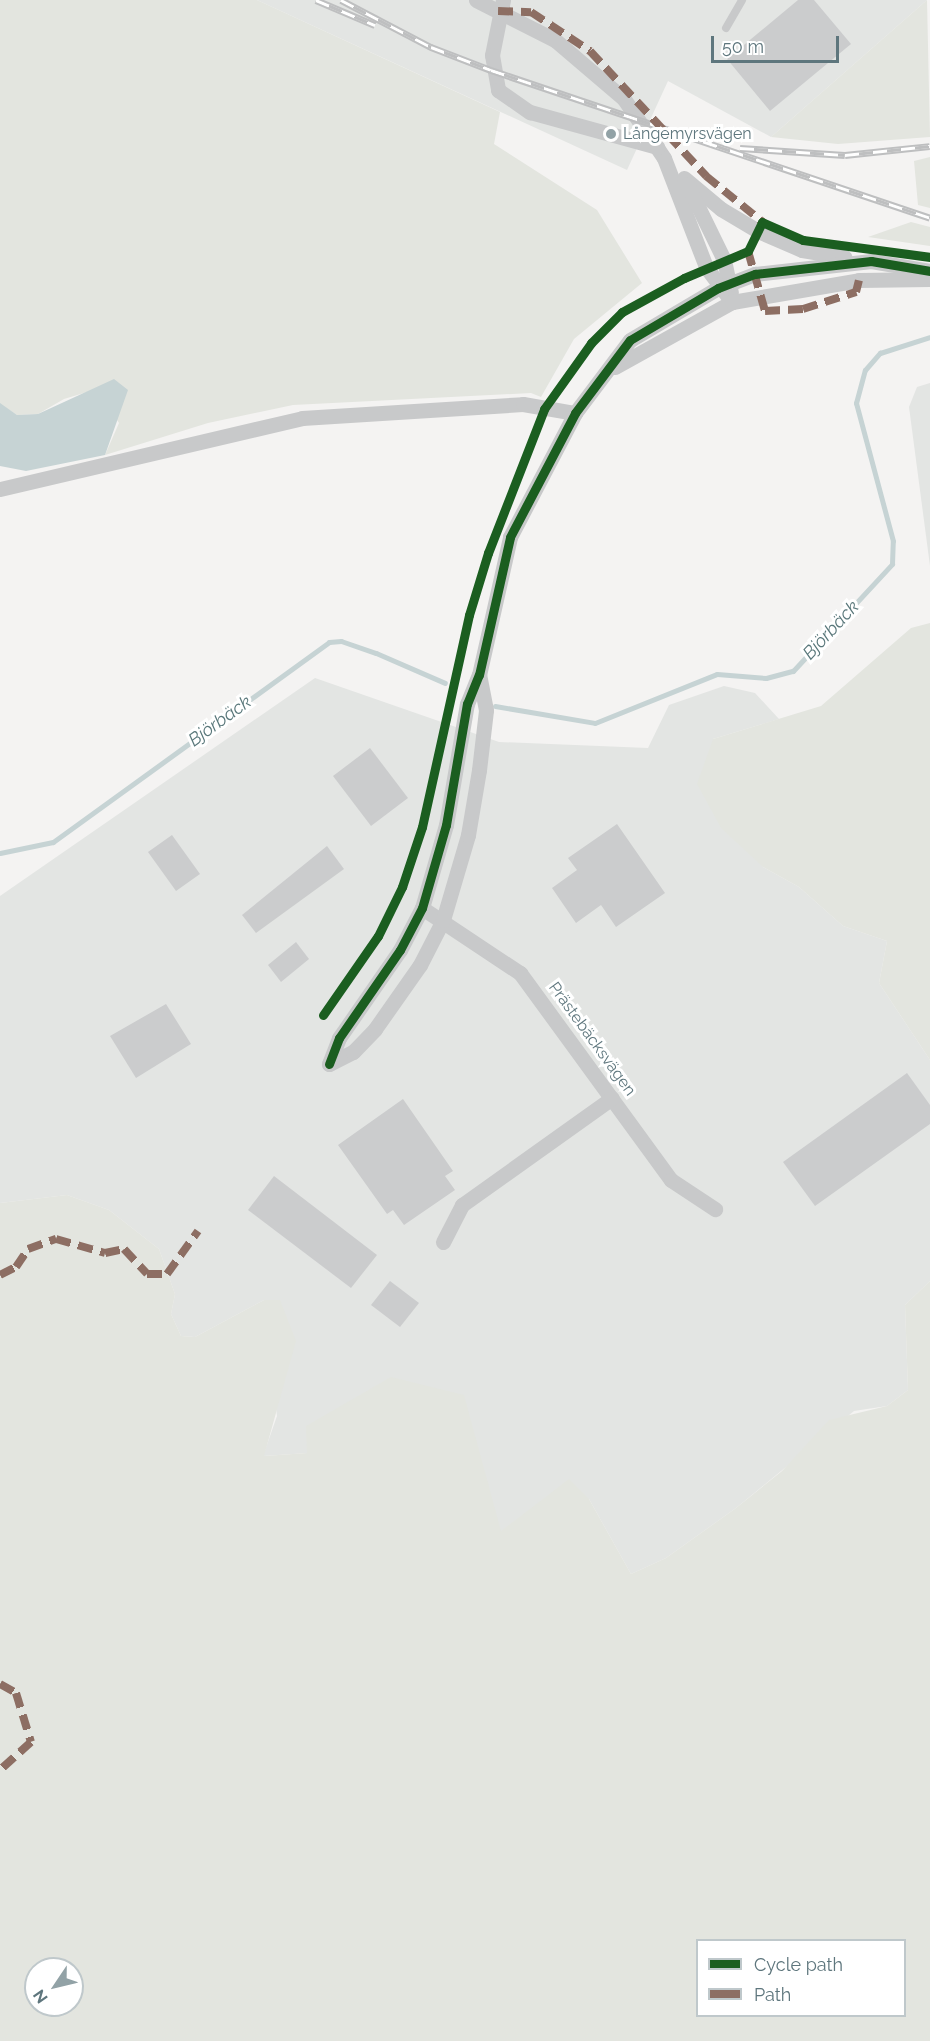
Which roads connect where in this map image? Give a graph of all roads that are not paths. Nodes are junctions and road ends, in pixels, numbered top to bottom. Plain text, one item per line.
1 (476, 0) edge
2 (742, 0) edge
3 (500, 5) edge
4 (726, 28) dead end
5 (660, 152) junction
6 (684, 178) junction
7 (871, 261) junction
8 (930, 271) edge
9 (930, 279) edge
10 (724, 285) junction
11 (732, 302) junction
12 (610, 370) junction
13 (575, 413) junction
14 (0, 489) edge
15 (479, 675) junction
16 (422, 908) junction
17 (443, 920) junction
18 (612, 1098) junction
19 (715, 1209) dead end
20 (443, 1242) dead end

1 - 3 street
2 - 4 lane
3 - 5 street
3 - 5 street
5 - 6 street
5 - 10 street
6 - 7 street
6 - 10 street
7 - 8 street
7 - 10 street
9 - 11 street
10 - 11 street
10 - 12 street
11 - 12 street
12 - 13 street
13 - 14 street
13 - 15 street
15 - 16 street
15 - 17 street
16 - 17 street, Prästebäcksvägen
16 - 17 street
17 - 18 street, Prästebäcksvägen
18 - 19 street, Prästebäcksvägen
18 - 20 street

